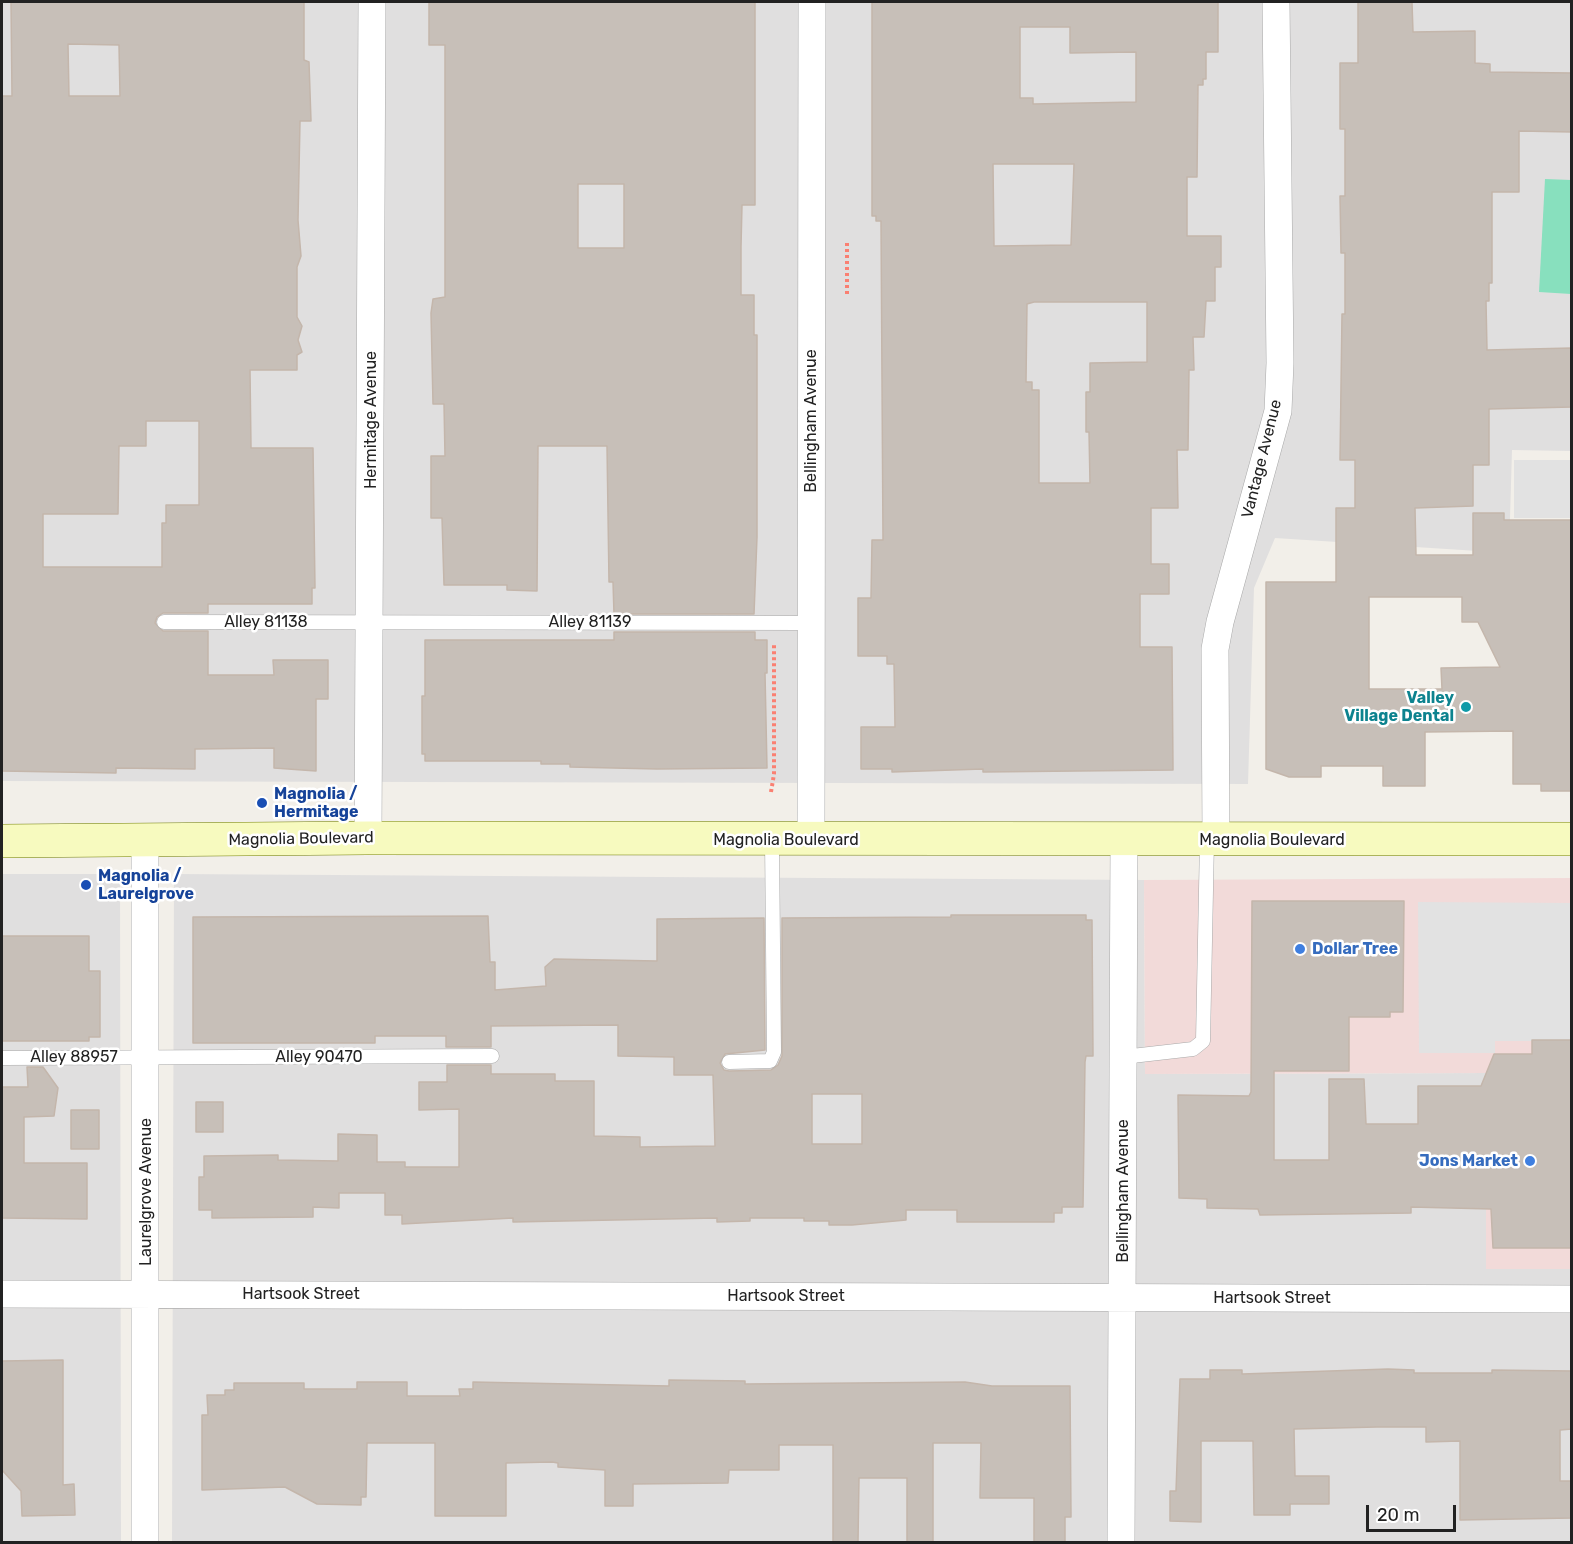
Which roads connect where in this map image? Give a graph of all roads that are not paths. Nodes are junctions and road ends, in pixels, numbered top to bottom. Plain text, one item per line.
1 (372, 2) edge
2 (812, 2) edge
3 (1276, 2) edge
4 (369, 621) junction
5 (164, 622) dead end
6 (811, 623) junction
7 (368, 838) junction
8 (1572, 839) edge
9 (772, 840) junction
10 (811, 840) junction
11 (1124, 840) junction
12 (1211, 840) junction
13 (2, 841) edge
14 (145, 841) junction
15 (492, 1056) dead end
16 (146, 1057) junction
17 (1123, 1057) junction
18 (2, 1058) edge
19 (729, 1062) dead end
20 (145, 1293) junction
21 (2, 1294) edge
22 (1123, 1298) junction
23 (1572, 1299) edge
24 (145, 1542) edge
25 (1121, 1542) edge

1 - 4 street, Hermitage Avenue
2 - 6 street, Bellingham Avenue
3 - 12 street, Vantage Avenue
4 - 5 lane, Alley 81138
4 - 6 lane, Alley 81139
4 - 7 street, Hermitage Avenue
6 - 10 street, Bellingham Avenue
7 - 9 main road, Magnolia Boulevard
7 - 14 main road, Magnolia Boulevard
8 - 12 main road, Magnolia Boulevard
9 - 10 main road, Magnolia Boulevard
9 - 19 lane
10 - 11 main road, Magnolia Boulevard
11 - 12 main road, Magnolia Boulevard
11 - 17 street, Bellingham Avenue
12 - 17 lane
13 - 14 main road, Magnolia Boulevard
14 - 16 street, Laurelgrove Avenue
15 - 16 lane, Alley 90470
16 - 18 lane, Alley 88957
16 - 20 street, Laurelgrove Avenue
17 - 22 street, Bellingham Avenue
20 - 21 street, Hartsook Street
20 - 22 street, Hartsook Street
20 - 24 street, Laurelgrove Avenue
22 - 23 street, Hartsook Street
22 - 25 street, Bellingham Avenue

